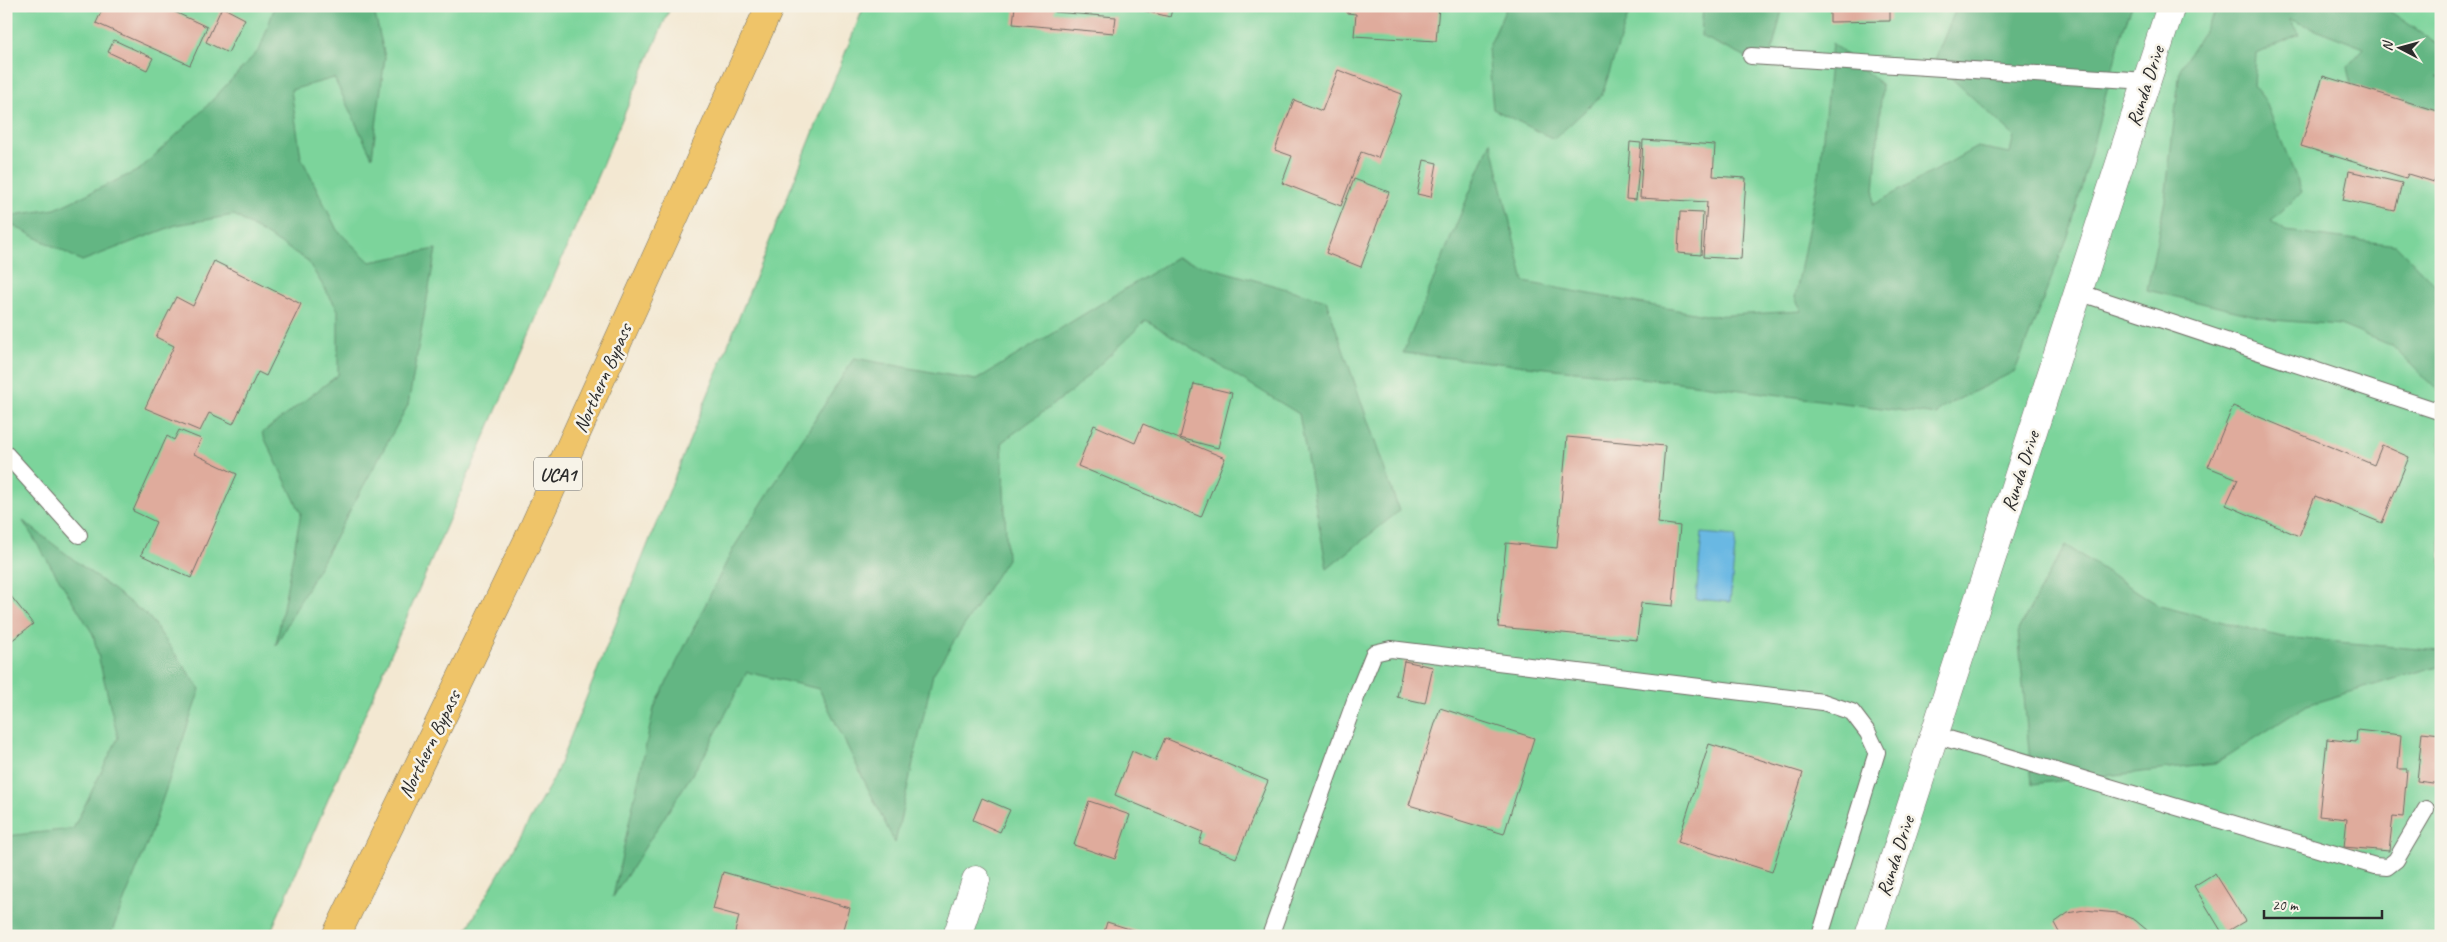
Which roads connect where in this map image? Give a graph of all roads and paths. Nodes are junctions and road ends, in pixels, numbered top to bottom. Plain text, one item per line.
1 (770, 6) edge
2 (2171, 6) edge
3 (1751, 56) dead end
4 (2147, 81) junction
5 (2078, 292) junction
6 (2441, 412) edge
7 (6, 454) edge
8 (79, 535) dead end
9 (1935, 735) junction
10 (2426, 809) dead end
11 (976, 880) dead end
12 (336, 936) edge
13 (957, 936) edge
14 (1270, 936) edge
15 (1820, 936) edge
16 (1869, 936) edge

1 - 12 main road, Northern Bypass / UCA1
2 - 4 street, Runda Drive
3 - 4 lane
4 - 5 street, Runda Drive
5 - 6 lane
5 - 9 street, Runda Drive
7 - 8 lane
9 - 10 lane
9 - 16 street, Runda Drive
11 - 13 street
14 - 15 lane

